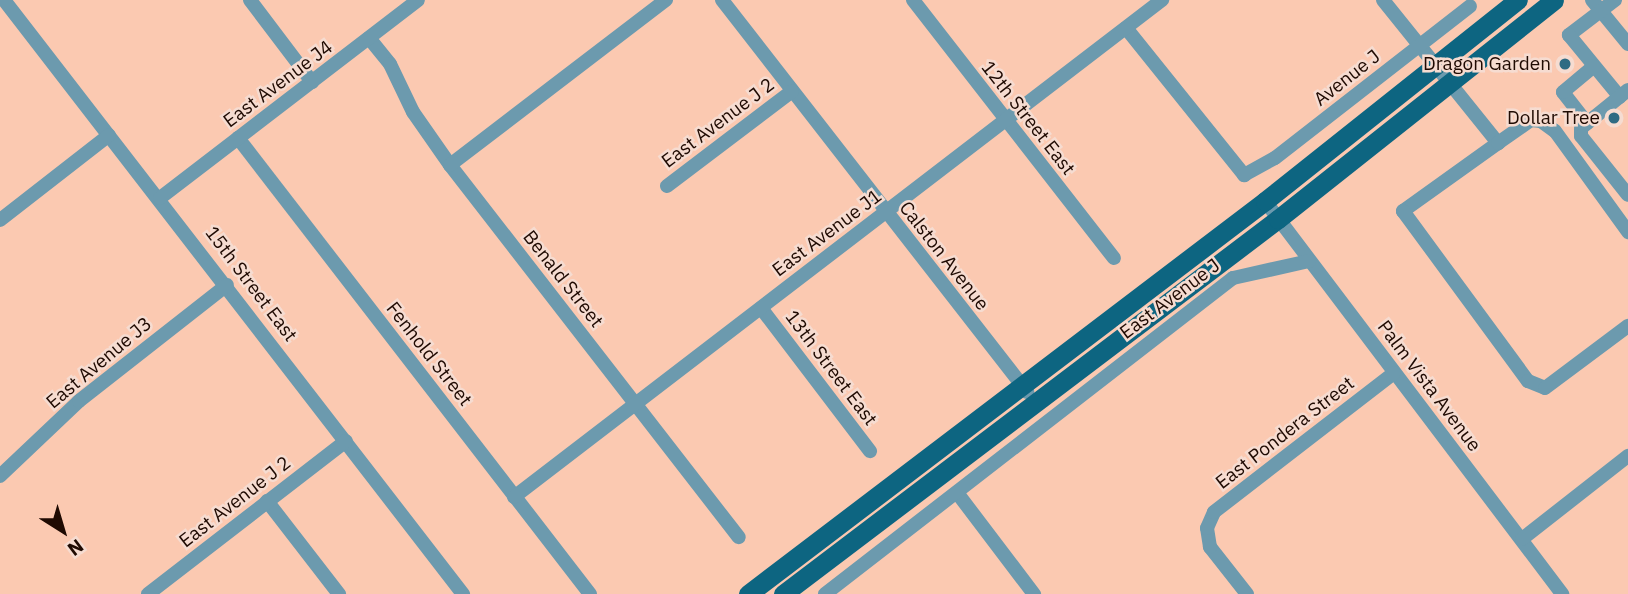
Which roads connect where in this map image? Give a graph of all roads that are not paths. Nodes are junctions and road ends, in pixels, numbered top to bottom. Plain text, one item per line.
1 (5, 0) edge
2 (250, 0) edge
3 (418, 0) edge
4 (666, 0) edge
5 (722, 0) edge
6 (913, 0) edge
7 (1162, 0) edge
8 (1383, 0) edge
9 (1518, 0) edge
10 (1534, 0) edge
11 (1554, 0) edge
12 (1615, 0) edge
13 (1596, 5) edge
14 (1470, 6) dead end
15 (1126, 28) junction
16 (369, 38) junction
17 (1503, 40) junction
18 (1628, 44) edge
19 (1420, 47) junction
20 (1436, 66) junction
21 (1594, 66) junction
22 (312, 82) junction
23 (1447, 83) junction
24 (792, 91) junction
25 (1624, 94) edge
26 (1005, 121) junction
27 (1587, 123) junction
28 (108, 135) junction
29 (238, 138) junction
30 (1498, 143) junction
31 (450, 165) junction
32 (667, 186) dead end
33 (1628, 195) edge
34 (160, 198) junction
35 (1265, 201) junction
36 (886, 212) junction
37 (1278, 219) junction
38 (0, 220) edge
39 (1628, 232) edge
40 (1114, 258) dead end
41 (1309, 261) junction
42 (227, 285) junction
43 (761, 308) junction
44 (1628, 326) edge
45 (1394, 373) junction
46 (1020, 385) junction
47 (1034, 402) junction
48 (635, 404) junction
49 (346, 441) junction
50 (870, 451) dead end
51 (1628, 456) edge
52 (0, 476) edge
53 (958, 494) junction
54 (514, 497) junction
55 (267, 501) junction
56 (738, 537) dead end
57 (1522, 539) junction
58 (148, 594) edge
59 (339, 594) edge
60 (463, 594) edge
61 (590, 594) edge
62 (748, 594) edge
63 (783, 594) edge
64 (825, 594) edge
65 (1034, 594) edge
66 (1247, 594) edge
67 (1562, 594) edge

1 - 28 street, 15th Street East
2 - 22 street
3 - 16 street, East Avenue J4
4 - 31 street
5 - 24 street, Calston Avenue
6 - 26 street, 12th Street East
7 - 15 street, East Avenue J1
8 - 19 street
9 - 20 main road, East Avenue J
10 - 17 main road
11 - 17 main road, East Avenue J
12 - 13 street
13 - 18 street
13 - 21 street
14 - 19 street, Avenue J
15 - 19 street, Avenue J
15 - 26 street, East Avenue J1
16 - 22 street, East Avenue J4
16 - 31 street, Benald Street
17 - 23 main road, East Avenue J
19 - 20 street
20 - 23 street
20 - 35 main road, East Avenue J
21 - 25 street
21 - 27 street
22 - 29 street, East Avenue J4
23 - 30 street
23 - 37 main road, East Avenue J
24 - 32 street, East Avenue J 2
24 - 36 street, Calston Avenue
25 - 27 street
26 - 36 street, East Avenue J1
26 - 40 street, 12th Street East
27 - 33 street
28 - 34 street, 15th Street East
28 - 38 street
29 - 34 street, East Avenue J4
29 - 54 street, Fenhold Street
30 - 39 street
30 - 44 street
31 - 48 street, Benald Street
34 - 42 street, 15th Street East
35 - 37 street, Palm Vista Avenue
35 - 46 main road, East Avenue J
36 - 43 street, East Avenue J1
36 - 46 street, Calston Avenue
37 - 41 street, Palm Vista Avenue
37 - 47 main road, East Avenue J
41 - 45 street, Palm Vista Avenue
41 - 53 street, East Avenue J
42 - 49 street, 15th Street East
42 - 52 street, East Avenue J3
43 - 48 street, East Avenue J1
43 - 50 street, 13th Street East
45 - 57 street, Palm Vista Avenue
45 - 66 street, East Pondera Street
46 - 47 street, Calston Avenue
46 - 62 main road, East Avenue J
47 - 63 main road, East Avenue J
48 - 54 street, East Avenue J1
48 - 56 street, Benald Street
49 - 55 street, East Avenue J 2
49 - 60 street, 15th Street East
51 - 57 street
53 - 64 street, East Avenue J
53 - 65 street
54 - 61 street, Fenhold Street
55 - 58 street, East Avenue J 2
55 - 59 street
57 - 67 street, Palm Vista Avenue

